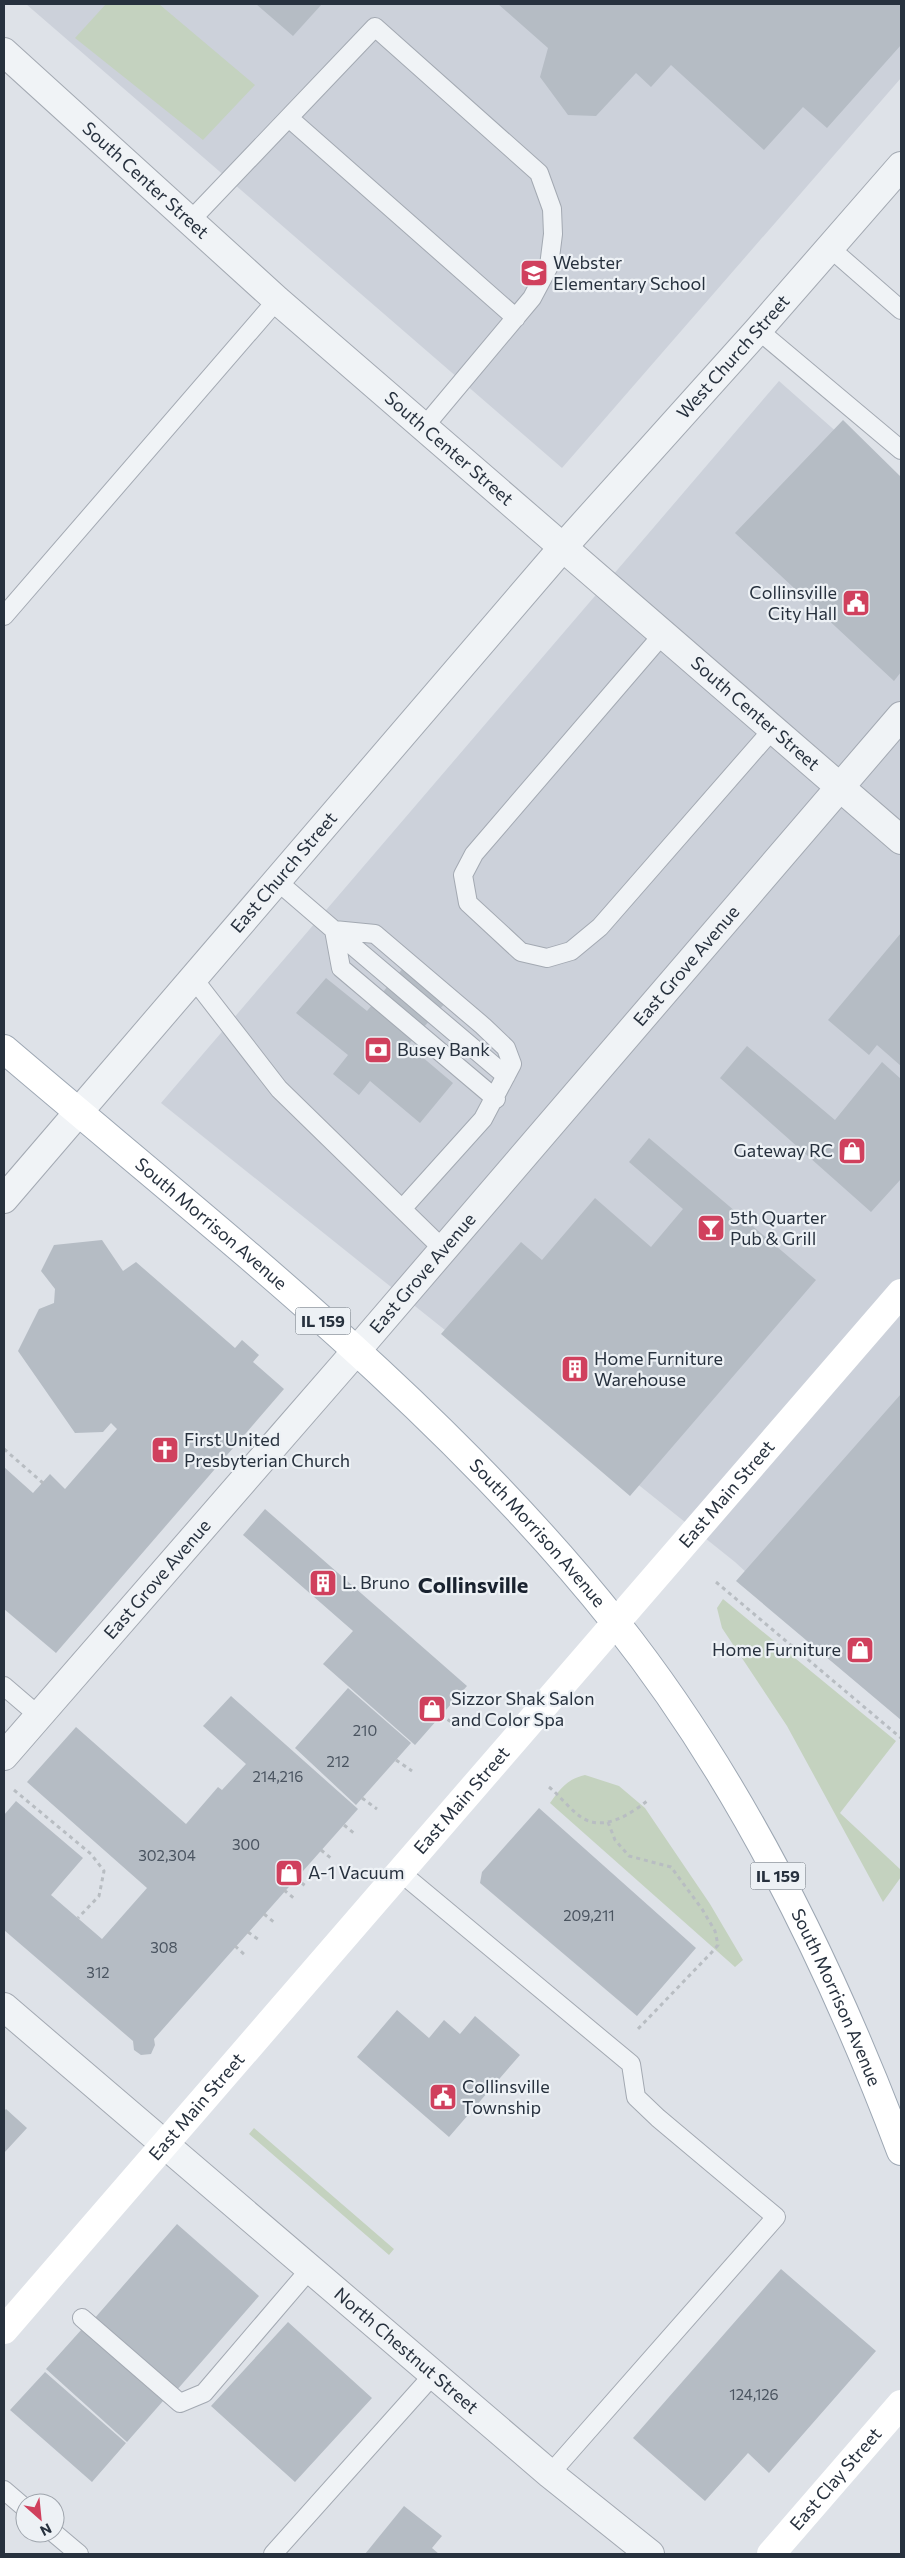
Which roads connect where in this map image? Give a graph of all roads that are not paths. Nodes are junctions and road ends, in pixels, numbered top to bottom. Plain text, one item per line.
1 (4, 52) edge
2 (289, 118) junction
3 (901, 166) edge
4 (190, 221) junction
5 (830, 248) junction
6 (277, 300) junction
7 (901, 310) edge
8 (516, 318) junction
9 (758, 330) junction
10 (424, 426) junction
11 (901, 450) edge
12 (564, 546) junction
13 (4, 616) edge
14 (663, 634) junction
15 (901, 716) edge
16 (772, 730) junction
17 (839, 788) junction
18 (901, 840) edge
19 (277, 881) junction
20 (334, 930) junction
21 (193, 978) junction
22 (4, 1049) edge
23 (506, 1076) junction
24 (496, 1099) junction
25 (78, 1112) junction
26 (4, 1199) edge
27 (402, 1209) junction
28 (443, 1249) junction
29 (901, 1293) edge
30 (357, 1350) junction
31 (616, 1622) junction
32 (4, 1686) edge
33 (39, 1716) junction
34 (4, 1756) edge
35 (400, 1872) junction
36 (4, 2007) edge
37 (164, 2145) junction
38 (901, 2151) edge
39 (310, 2269) junction
40 (82, 2318) dead end
41 (4, 2330) edge
42 (433, 2375) junction
43 (901, 2404) edge
44 (550, 2474) junction
45 (4, 2490) edge
46 (15, 2499) edge
47 (65, 2542) edge
48 (79, 2554) edge
49 (273, 2554) edge
50 (650, 2554) edge
51 (771, 2554) edge

1 - 4 street, South Center Street
2 - 4 lane
2 - 8 lane
2 - 8 lane
3 - 5 street, West Church Street
4 - 6 street, South Center Street
5 - 7 lane
5 - 9 street, West Church Street
6 - 10 street, South Center Street
6 - 13 lane
8 - 10 lane
9 - 11 lane
9 - 12 street, West Church Street
10 - 12 street, South Center Street
12 - 14 street, South Center Street
12 - 19 street, East Church Street
14 - 16 street, South Center Street
14 - 16 lane
15 - 17 street, East Grove Avenue
16 - 17 street, South Center Street
17 - 18 street, South Center Street
17 - 28 street, East Grove Avenue
19 - 20 lane
19 - 21 street, East Church Street
20 - 23 lane
20 - 23 lane
20 - 24 lane
21 - 25 street, East Church Street
21 - 27 lane
22 - 25 main road, South Morrison Avenue / IL 159
23 - 24 lane
24 - 27 lane
25 - 26 street, East Church Street
25 - 30 main road, South Morrison Avenue / IL 159
27 - 28 lane
28 - 30 street, East Grove Avenue
29 - 31 main road, East Main Street
30 - 31 main road, South Morrison Avenue / IL 159
30 - 33 street, East Grove Avenue
31 - 35 main road, East Main Street
31 - 38 main road, South Morrison Avenue / IL 159
32 - 33 lane
33 - 34 street, East Grove Avenue
35 - 37 main road, East Main Street
35 - 44 lane
36 - 37 street, North Chestnut Street
37 - 39 street, North Chestnut Street
37 - 41 main road, East Main Street
39 - 40 lane
39 - 42 street, North Chestnut Street
42 - 44 street, North Chestnut Street
42 - 49 lane
43 - 51 main road, East Clay Street
44 - 50 street, North Chestnut Street
45 - 46 lane
47 - 48 lane

